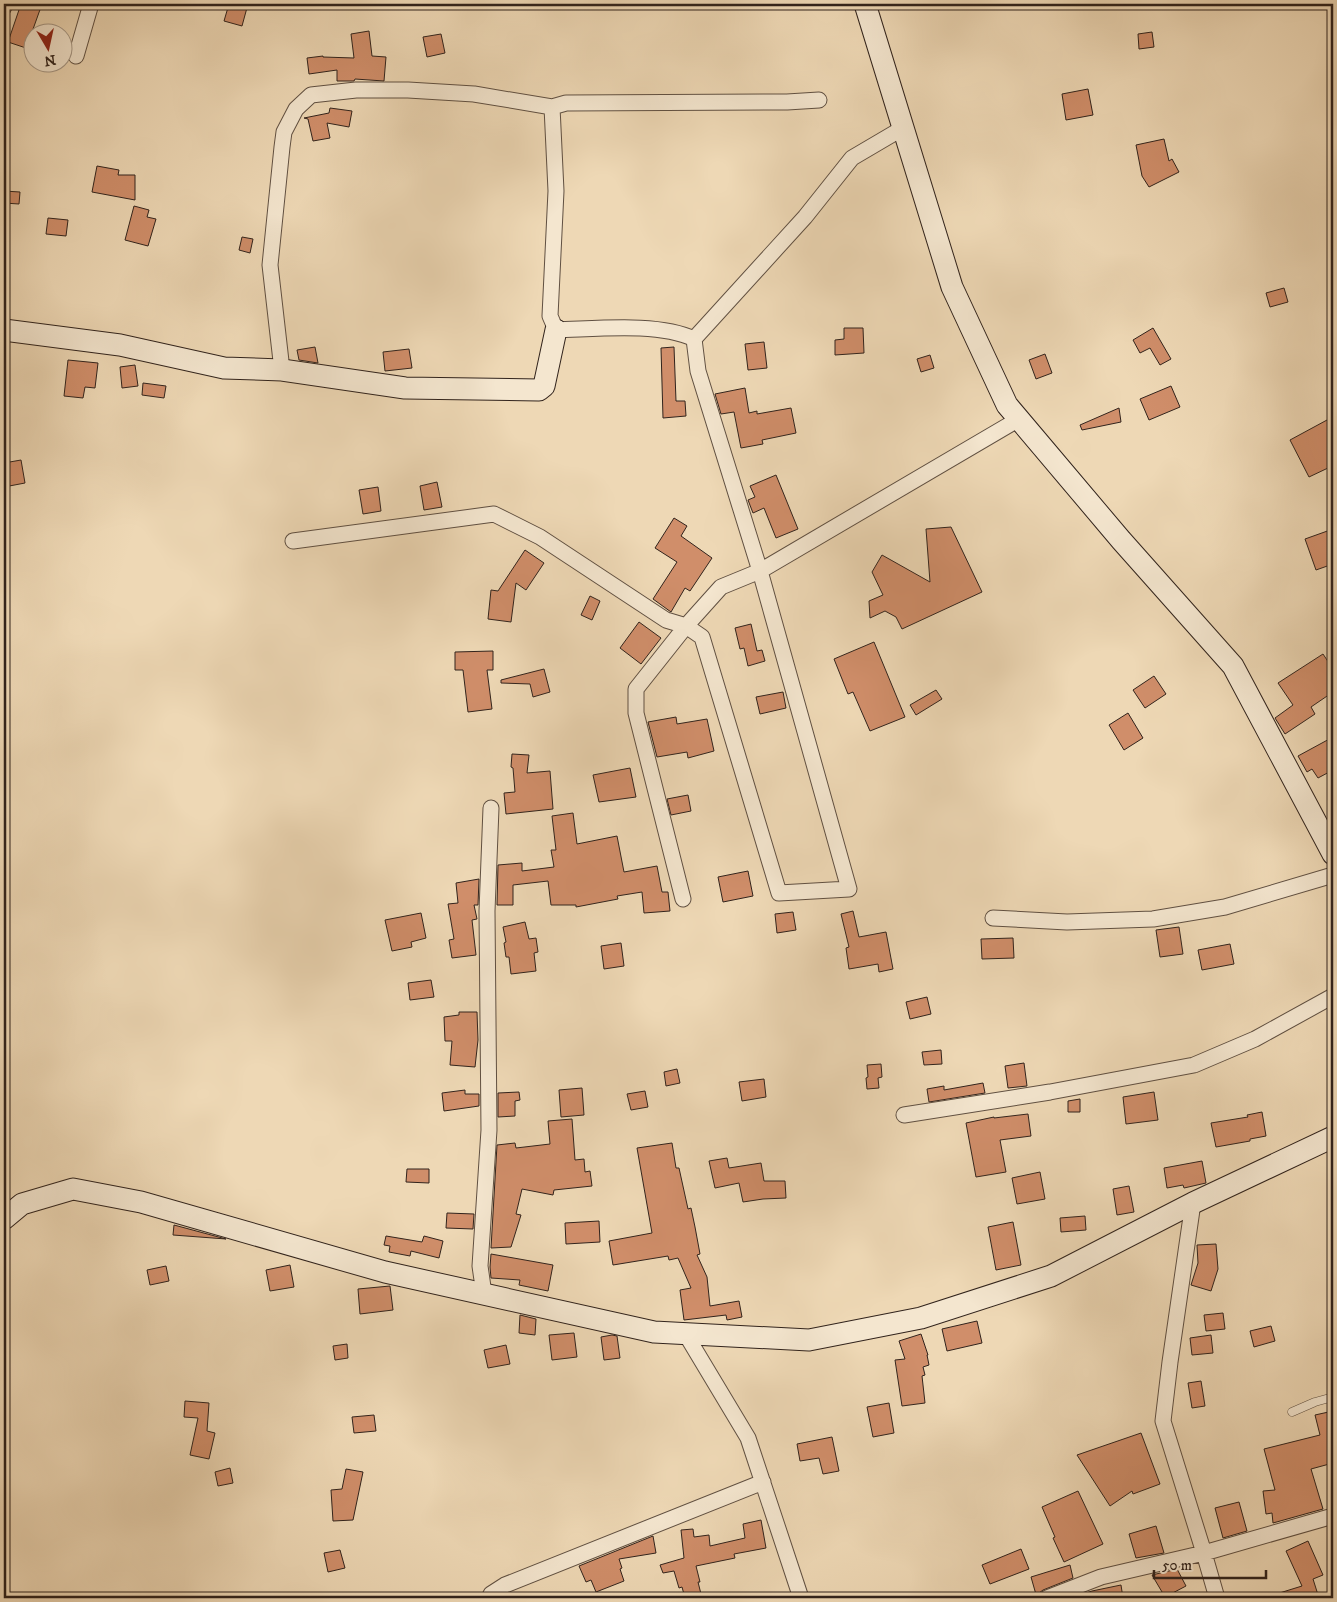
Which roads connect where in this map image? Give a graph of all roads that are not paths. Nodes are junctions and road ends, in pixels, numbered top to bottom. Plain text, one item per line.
1 (91, 4) edge
2 (865, 4) edge
3 (76, 56) dead end
4 (819, 100) dead end
5 (552, 107) junction
6 (903, 128) junction
7 (4, 330) edge
8 (556, 330) junction
9 (694, 339) junction
10 (282, 370) junction
11 (1019, 419) junction
12 (293, 541) dead end
13 (760, 571) junction
14 (686, 626) junction
15 (490, 808) dead end
16 (1333, 854) edge
17 (1333, 874) edge
18 (683, 899) dead end
19 (993, 918) dead end
20 (1333, 996) edge
21 (904, 1115) dead end
22 (1333, 1137) edge
23 (1193, 1204) junction
24 (4, 1219) edge
25 (484, 1294) junction
26 (685, 1333) junction
27 (1333, 1397) edge
28 (1292, 1412) dead end
29 (762, 1482) junction
30 (1333, 1516) edge
31 (1204, 1553) junction
32 (489, 1598) edge
33 (801, 1598) edge
34 (1047, 1598) edge
35 (1217, 1598) edge

1 - 3 street
2 - 6 street
4 - 5 street
5 - 8 street
5 - 10 street
6 - 9 street
6 - 11 street
7 - 10 street
8 - 9 street
8 - 10 street
9 - 13 street
11 - 13 street
11 - 16 street
12 - 14 street
13 - 14 street
13 - 14 street
14 - 18 street
15 - 25 street
17 - 19 street
20 - 21 street
22 - 23 street
23 - 26 street
23 - 31 street
24 - 25 street
25 - 26 street
26 - 29 street
27 - 28 lane
29 - 32 street
29 - 33 street
30 - 31 street
31 - 34 street
31 - 35 street

